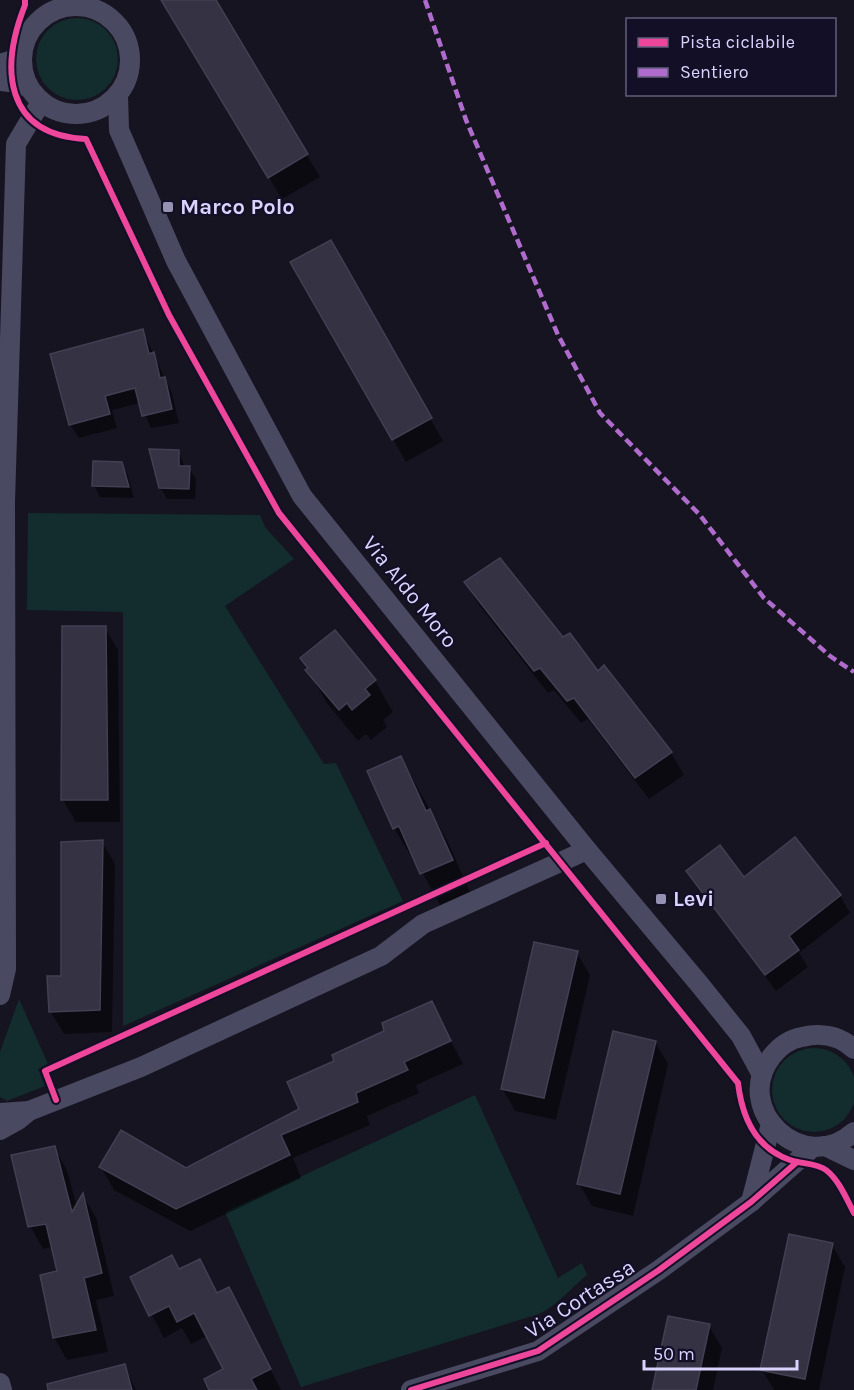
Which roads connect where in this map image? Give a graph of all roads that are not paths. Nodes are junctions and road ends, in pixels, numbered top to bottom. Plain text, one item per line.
1 (78, 3) edge
2 (47, 7) edge
3 (22, 52) junction
4 (0, 64) edge
5 (0, 81) edge
6 (35, 95) junction
7 (118, 95) junction
8 (90, 113) junction
9 (118, 130) junction
10 (587, 850) junction
11 (0, 995) edge
12 (741, 1036) junction
13 (852, 1046) edge
14 (778, 1049) junction
15 (762, 1075) junction
16 (29, 1110) junction
17 (0, 1113) edge
18 (771, 1124) junction
19 (0, 1130) edge
20 (854, 1132) edge
21 (819, 1146) junction
22 (854, 1160) edge
23 (751, 1202) junction
24 (0, 1383) edge
25 (2, 1390) edge
26 (411, 1390) edge

1 - 2 street
1 - 7 street
2 - 3 street
3 - 4 street
3 - 6 street
5 - 6 street
6 - 8 street
6 - 11 street
7 - 8 street
7 - 9 street, Via Aldo Moro
8 - 9 street
9 - 10 street, Via Aldo Moro
10 - 12 street, Via Aldo Moro
10 - 16 street
12 - 14 street
12 - 15 street, Via Aldo Moro
13 - 14 street
14 - 15 street
15 - 18 street
16 - 17 street
16 - 19 street
18 - 21 street
18 - 23 street
20 - 21 street, Via Cortassa
21 - 22 street
21 - 23 street, Via Cortassa
23 - 26 street, Via Cortassa
24 - 25 street

